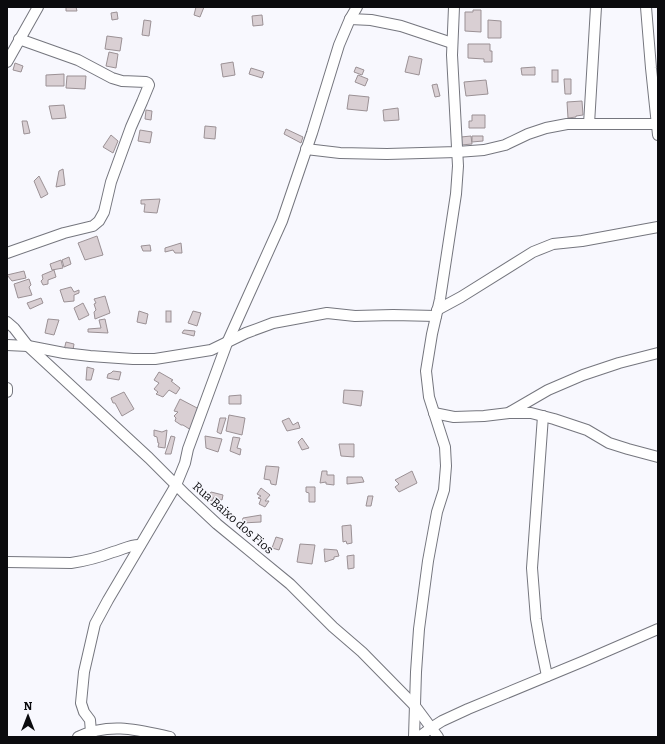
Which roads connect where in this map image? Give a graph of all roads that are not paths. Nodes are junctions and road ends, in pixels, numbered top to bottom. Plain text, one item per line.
1 (38, 7) edge
2 (357, 7) edge
3 (454, 7) edge
4 (596, 7) edge
5 (646, 7) edge
6 (350, 19) junction
7 (19, 39) junction
8 (452, 43) junction
9 (7, 62) edge
10 (589, 124) junction
11 (658, 127) edge
12 (658, 135) edge
13 (306, 149) junction
14 (457, 152) junction
15 (658, 227) edge
16 (7, 253) edge
17 (437, 313) junction
18 (7, 322) edge
19 (227, 344) junction
20 (7, 345) edge
21 (28, 346) junction
22 (658, 353) edge
23 (7, 388) edge
24 (7, 392) edge
25 (434, 413) junction
26 (509, 413) junction
27 (543, 416) junction
28 (658, 458) edge
29 (176, 485) junction
30 (140, 545) junction
31 (7, 562) edge
32 (658, 629) edge
33 (547, 676) junction
34 (415, 706) junction
35 (431, 728) junction
36 (91, 732) junction
37 (78, 737) edge
38 (170, 737) edge
39 (414, 737) edge
40 (420, 737) edge
41 (438, 737) edge

1 - 7 street
2 - 6 street
3 - 8 street
4 - 10 street
5 - 11 street
6 - 8 street
6 - 13 street
7 - 9 street
7 - 16 street
8 - 14 street
10 - 11 street
10 - 14 street
11 - 12 street
13 - 14 street
13 - 19 street
14 - 17 street
15 - 17 street
17 - 19 street
17 - 25 street
18 - 21 street, Rua Baixo dos Fios
19 - 21 street
19 - 29 street
20 - 21 street
21 - 29 street, Rua Baixo dos Fios
22 - 26 street
23 - 24 street
25 - 26 street
25 - 34 street
26 - 27 street
27 - 28 street
27 - 33 street
29 - 30 street
29 - 34 street, Rua Baixo dos Fios
30 - 31 street
30 - 36 street
32 - 33 street
33 - 35 street
34 - 35 street, Rua Baixo dos Fios
34 - 39 street
35 - 40 street
35 - 41 street, Rua Baixo dos Fios
36 - 37 street
36 - 38 street

